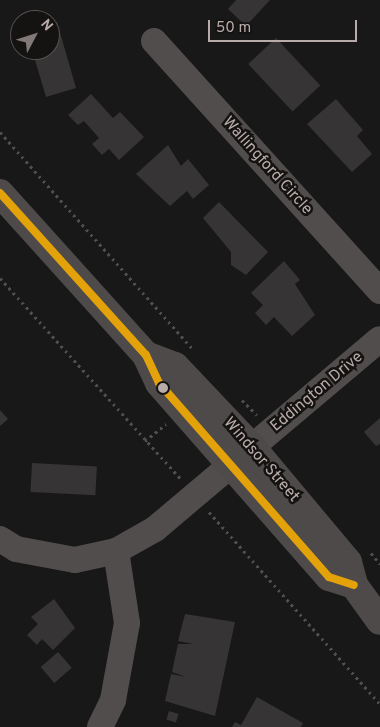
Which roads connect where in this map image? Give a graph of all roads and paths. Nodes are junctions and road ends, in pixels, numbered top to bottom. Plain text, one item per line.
1 (154, 41) dead end
2 (0, 193) edge
3 (380, 291) edge
4 (380, 339) edge
5 (146, 355) junction
6 (251, 446) junction
7 (230, 464) junction
8 (0, 539) edge
9 (116, 551) junction
10 (354, 585) junction
11 (380, 621) edge
12 (100, 727) edge

1 - 3 street, Wallingford Circle
2 - 5 main road, Windsor Street
4 - 6 street, Eddington Drive
5 - 6 main road, Windsor Street
5 - 7 main road, Windsor Street
6 - 7 street, Eddington Drive
6 - 10 main road, Windsor Street
7 - 9 street, Eddington Drive
7 - 10 main road, Windsor Street
8 - 9 street, Eddington Drive
9 - 12 street
10 - 11 main road, Windsor Street

